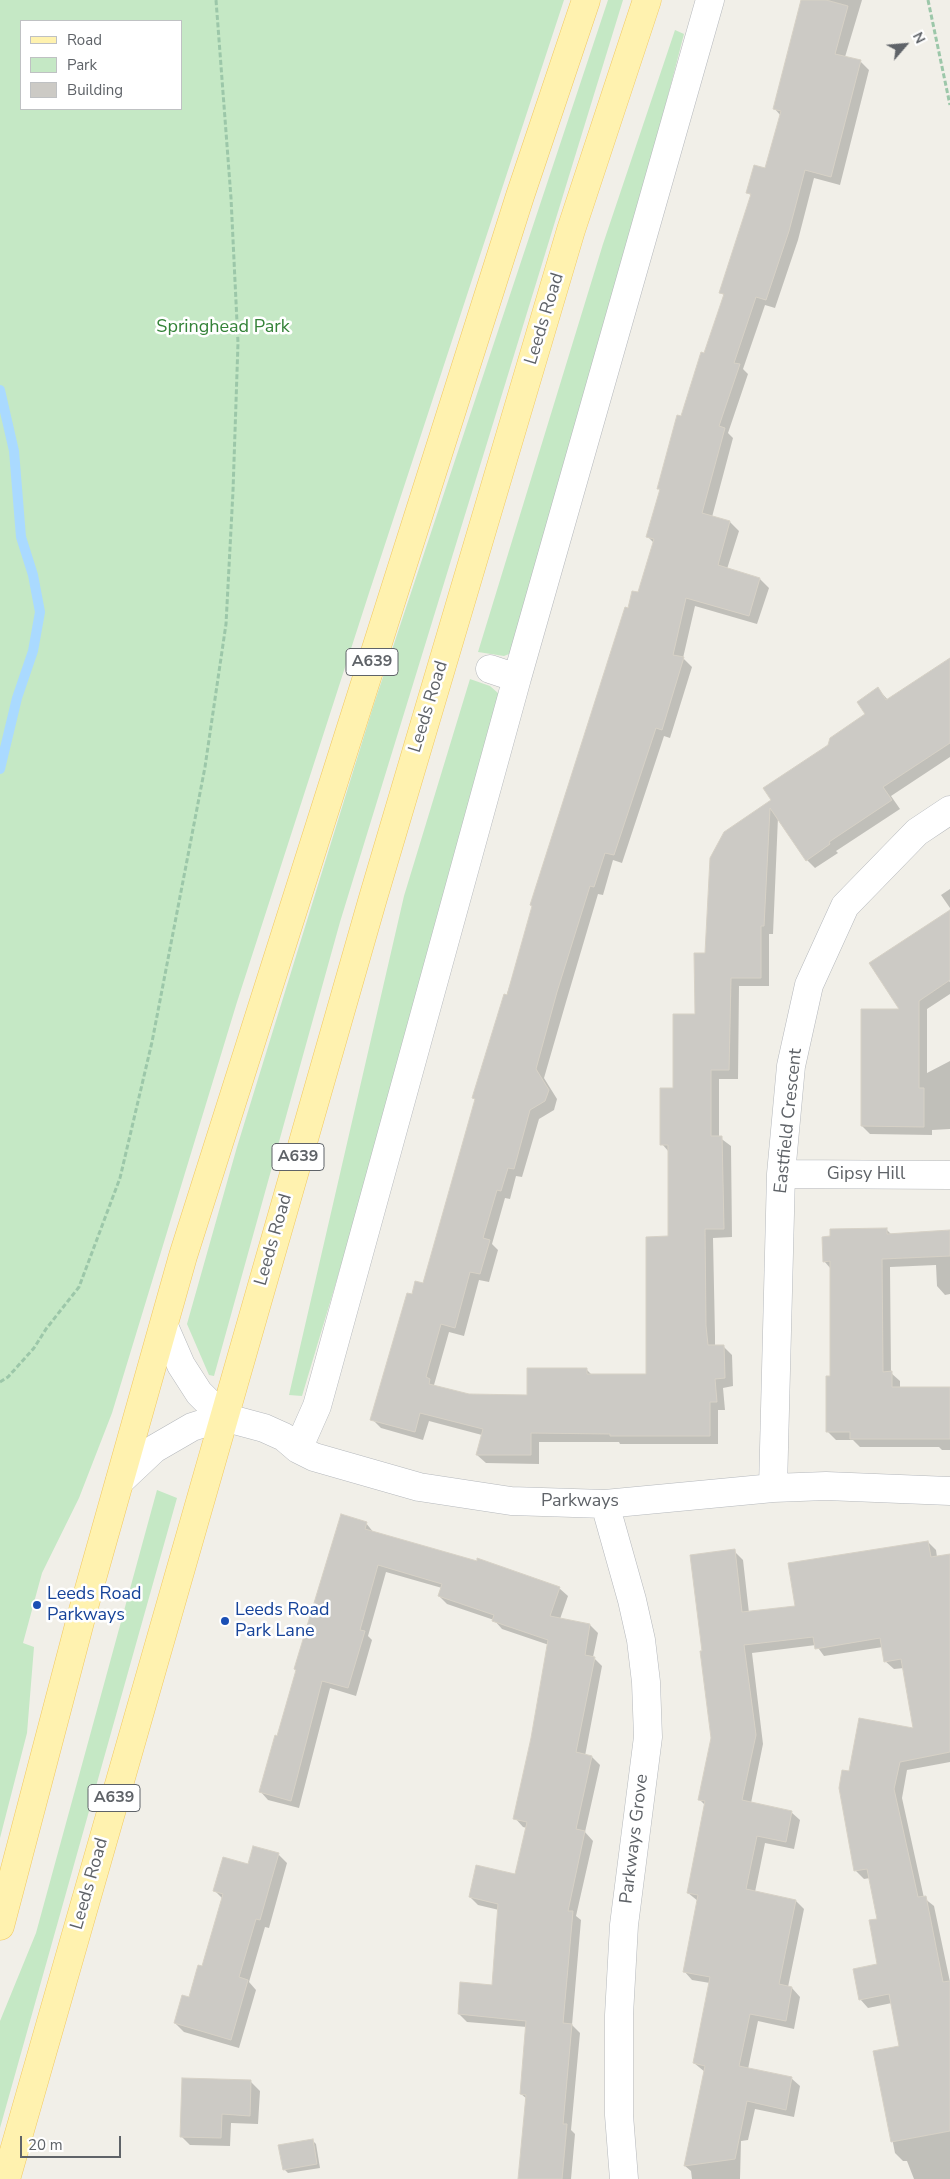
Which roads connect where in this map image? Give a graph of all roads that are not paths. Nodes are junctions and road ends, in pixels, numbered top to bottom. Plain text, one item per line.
1 (586, 0) edge
2 (646, 0) edge
3 (710, 0) edge
4 (490, 669) dead end
5 (517, 678) junction
6 (950, 810) edge
7 (781, 1174) junction
8 (950, 1175) edge
9 (164, 1326) junction
10 (223, 1417) junction
11 (298, 1449) junction
12 (120, 1481) junction
13 (773, 1488) junction
14 (950, 1491) edge
15 (605, 1504) junction
16 (0, 1926) edge
17 (6, 2179) edge
18 (624, 2179) edge

1 - 9 main road, A639
2 - 10 main road, Leeds Road / A639
3 - 5 street
4 - 5 street
5 - 11 street
6 - 7 street, Eastfield Crescent
7 - 8 street, Gipsy Hill
7 - 13 street, Eastfield Crescent
9 - 10 street
9 - 12 main road, A639
10 - 11 street, Parkways
10 - 12 street
10 - 17 main road, Leeds Road / A639
11 - 15 street, Parkways
12 - 16 main road, A639
13 - 14 street, Parkways
13 - 15 street, Parkways
15 - 18 street, Parkways Grove

